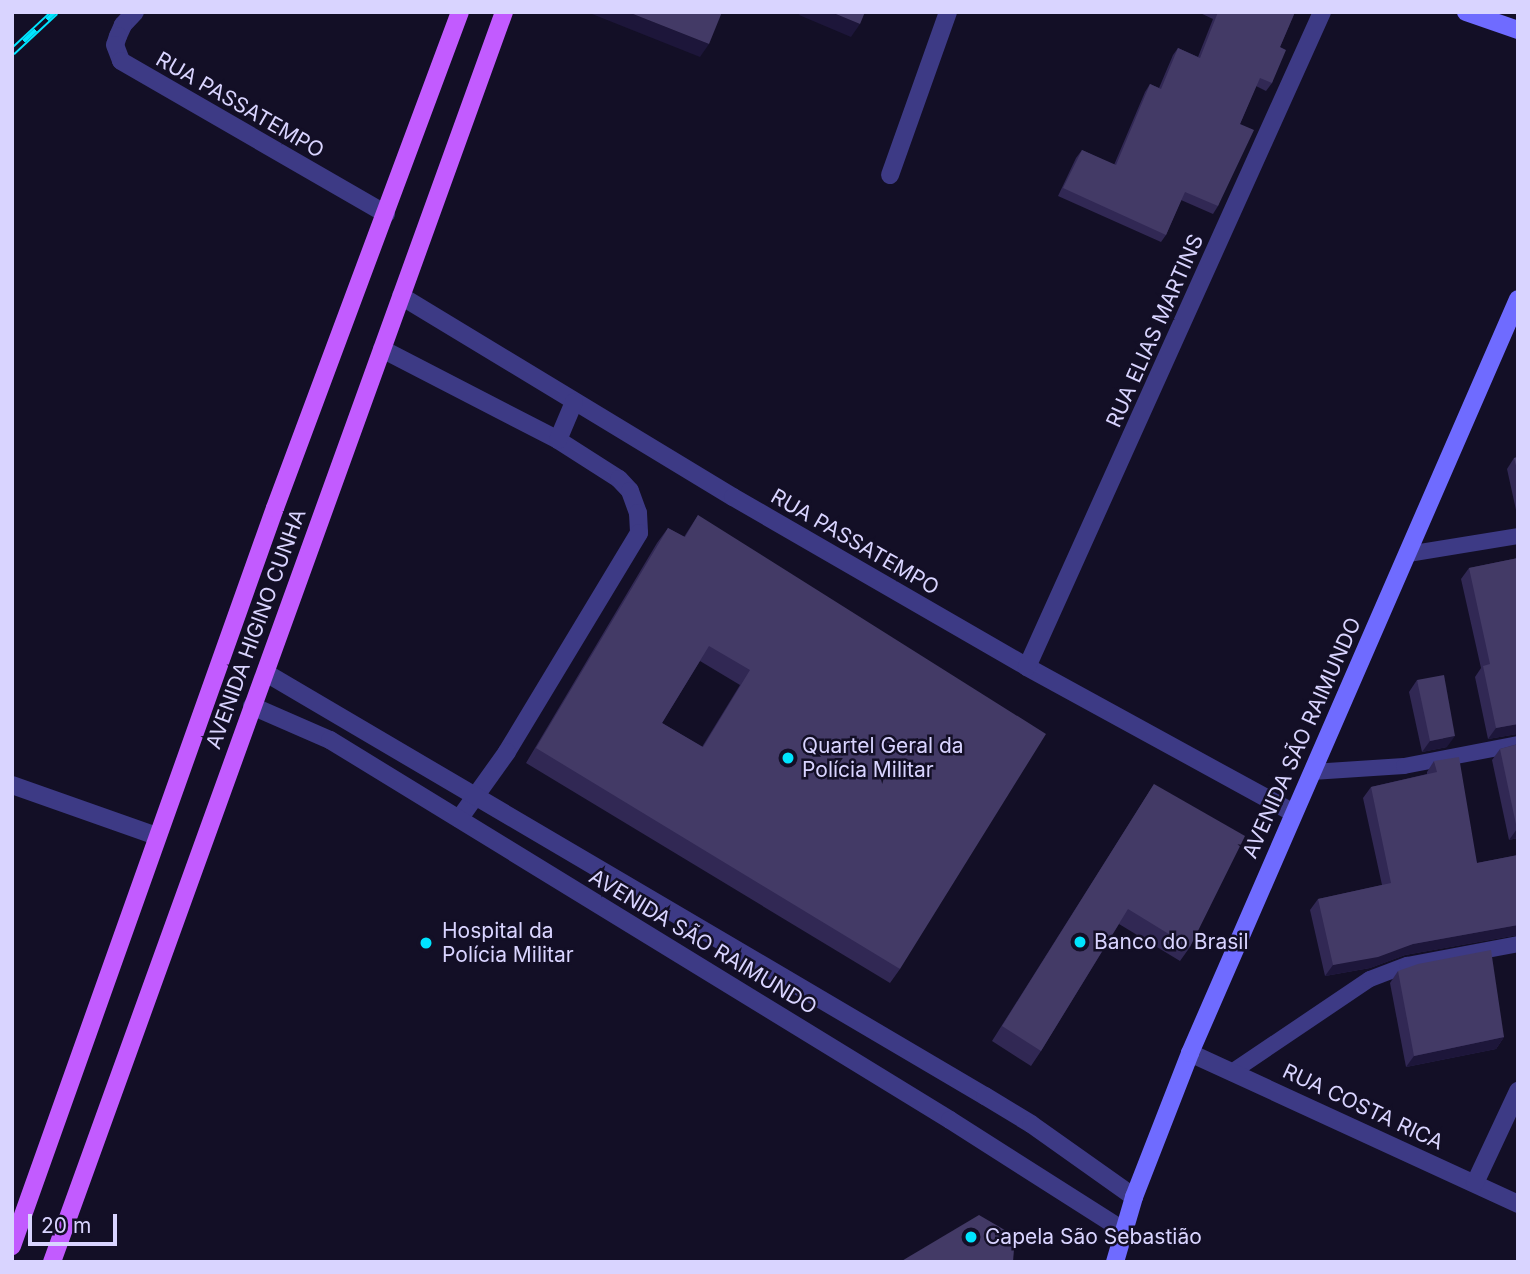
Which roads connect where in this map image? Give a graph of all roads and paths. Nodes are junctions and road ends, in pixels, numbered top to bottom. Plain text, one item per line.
1 (135, 12) edge
2 (460, 12) edge
3 (504, 12) edge
4 (948, 12) edge
5 (1322, 12) edge
6 (1466, 12) edge
7 (1518, 30) edge
8 (890, 175) dead end
9 (386, 214) junction
10 (401, 296) junction
11 (1518, 299) edge
12 (1510, 334) edge
13 (382, 348) junction
14 (574, 402) junction
15 (558, 440) junction
16 (1518, 536) edge
17 (1408, 554) junction
18 (1027, 667) junction
19 (266, 673) junction
20 (252, 706) junction
21 (1518, 744) edge
22 (1312, 772) junction
23 (12, 785) edge
24 (475, 796) junction
25 (1294, 813) junction
26 (459, 819) junction
27 (157, 836) junction
28 (1518, 944) edge
29 (1190, 1054) junction
30 (1232, 1072) junction
31 (1518, 1091) edge
32 (1513, 1110) edge
33 (1475, 1183) junction
34 (1134, 1197) junction
35 (1518, 1204) edge
36 (1124, 1231) junction
37 (12, 1246) edge
38 (52, 1262) edge
39 (1115, 1262) edge

1 - 9 street, RUA PASSATEMPO
2 - 9 main road, AVENIDA HIGINO CUNHA
3 - 10 main road, AVENIDA HIGINO CUNHA
4 - 8 street
5 - 18 street, RUA ELIAS MARTINS
6 - 7 street
9 - 27 main road, AVENIDA HIGINO CUNHA
10 - 13 main road, AVENIDA HIGINO CUNHA
10 - 14 street, RUA PASSATEMPO
11 - 12 street, AVENIDA SÃO RAIMUNDO
12 - 17 street, AVENIDA SÃO RAIMUNDO
13 - 15 street
13 - 19 main road, AVENIDA HIGINO CUNHA
14 - 15 street
14 - 18 street, RUA PASSATEMPO
15 - 24 street
16 - 17 lane
17 - 22 street, AVENIDA SÃO RAIMUNDO
18 - 25 street, RUA PASSATEMPO
19 - 20 main road, AVENIDA HIGINO CUNHA
19 - 24 street, AVENIDA SÃO RAIMUNDO
20 - 26 street, AVENIDA SÃO RAIMUNDO
20 - 38 main road, AVENIDA HIGINO CUNHA
21 - 22 lane
22 - 25 street, AVENIDA SÃO RAIMUNDO
23 - 27 street
24 - 26 street
24 - 34 street, AVENIDA SÃO RAIMUNDO
25 - 29 street, AVENIDA SÃO RAIMUNDO
26 - 36 street, AVENIDA SÃO RAIMUNDO
27 - 37 main road, AVENIDA HIGINO CUNHA
28 - 30 lane
29 - 30 street, RUA COSTA RICA
29 - 34 street, AVENIDA SÃO RAIMUNDO
30 - 33 street, RUA COSTA RICA
31 - 32 street
32 - 33 street
33 - 35 street, RUA COSTA RICA
34 - 36 street, AVENIDA SÃO RAIMUNDO
36 - 39 street, AVENIDA SÃO RAIMUNDO

